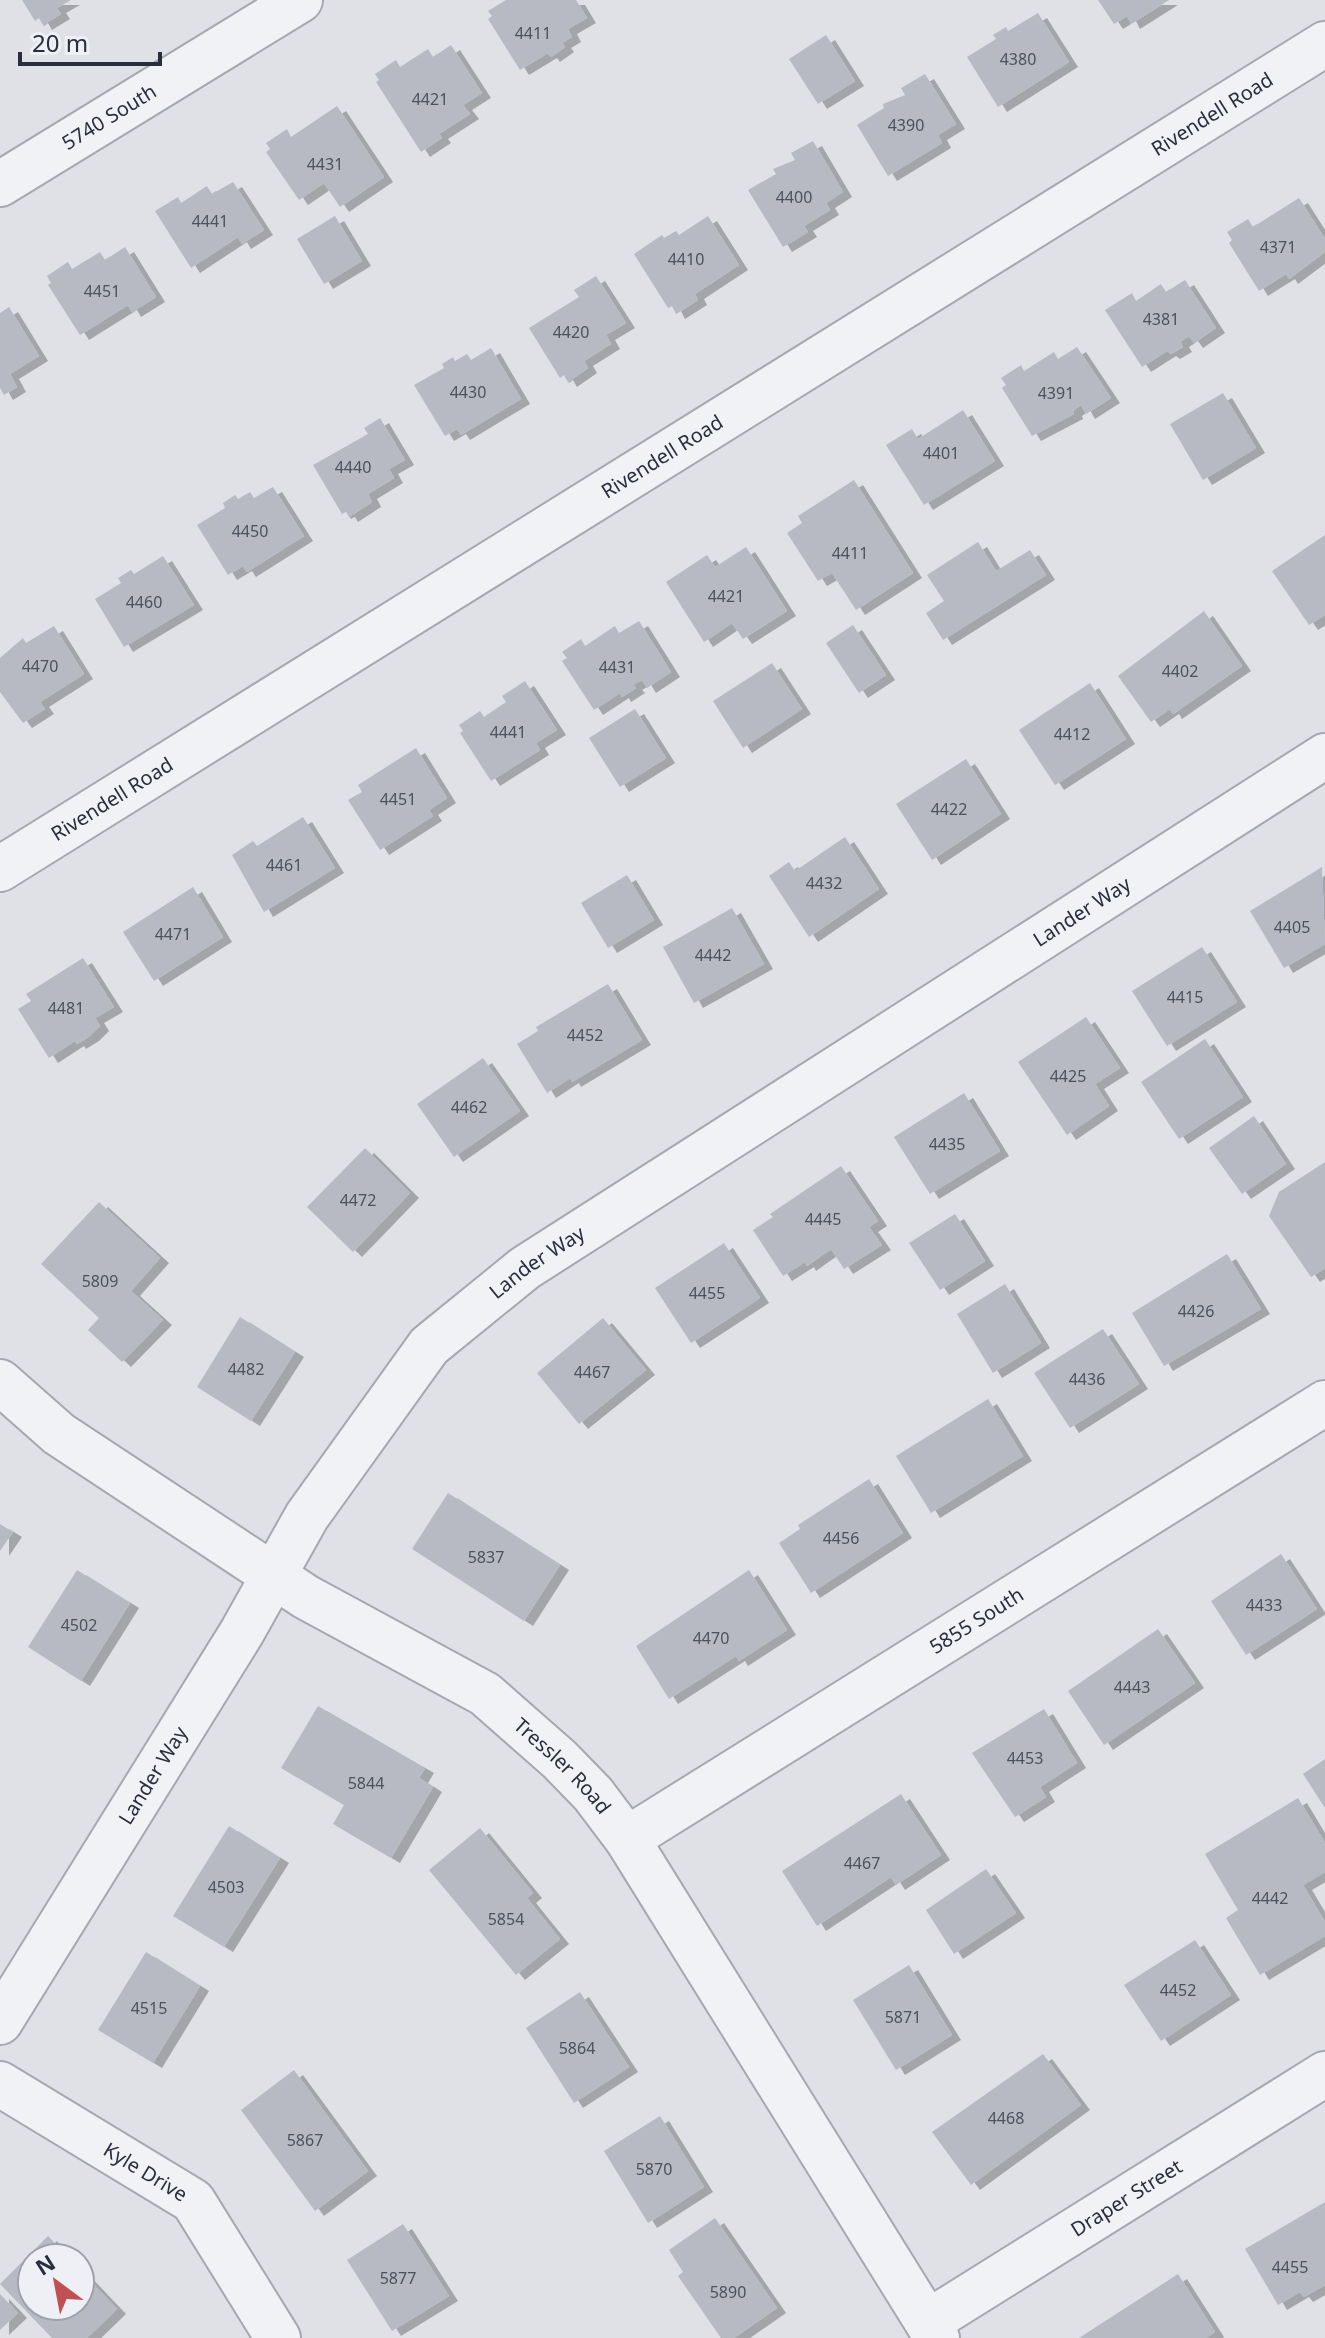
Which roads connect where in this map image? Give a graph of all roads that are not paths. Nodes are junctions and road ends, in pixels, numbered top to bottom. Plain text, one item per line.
1 (300, 0) edge
2 (1325, 44) edge
3 (0, 184) edge
4 (1325, 756) edge
5 (0, 869) edge
6 (0, 1382) edge
7 (1325, 1403) edge
8 (274, 1575) junction
9 (627, 1839) junction
10 (0, 2022) edge
11 (1325, 2074) edge
12 (0, 2084) edge
13 (933, 2330) edge
14 (278, 2338) edge

1 - 3 street, 5740 South
2 - 5 street, Rivendell Road
4 - 8 street, Lander Way
6 - 8 street, Tressler Road
7 - 9 street, 5855 South
8 - 9 street, Tressler Road
8 - 10 street, Lander Way
9 - 13 street, Tressler Road
11 - 13 street, Draper Street
12 - 14 street, Kyle Drive

